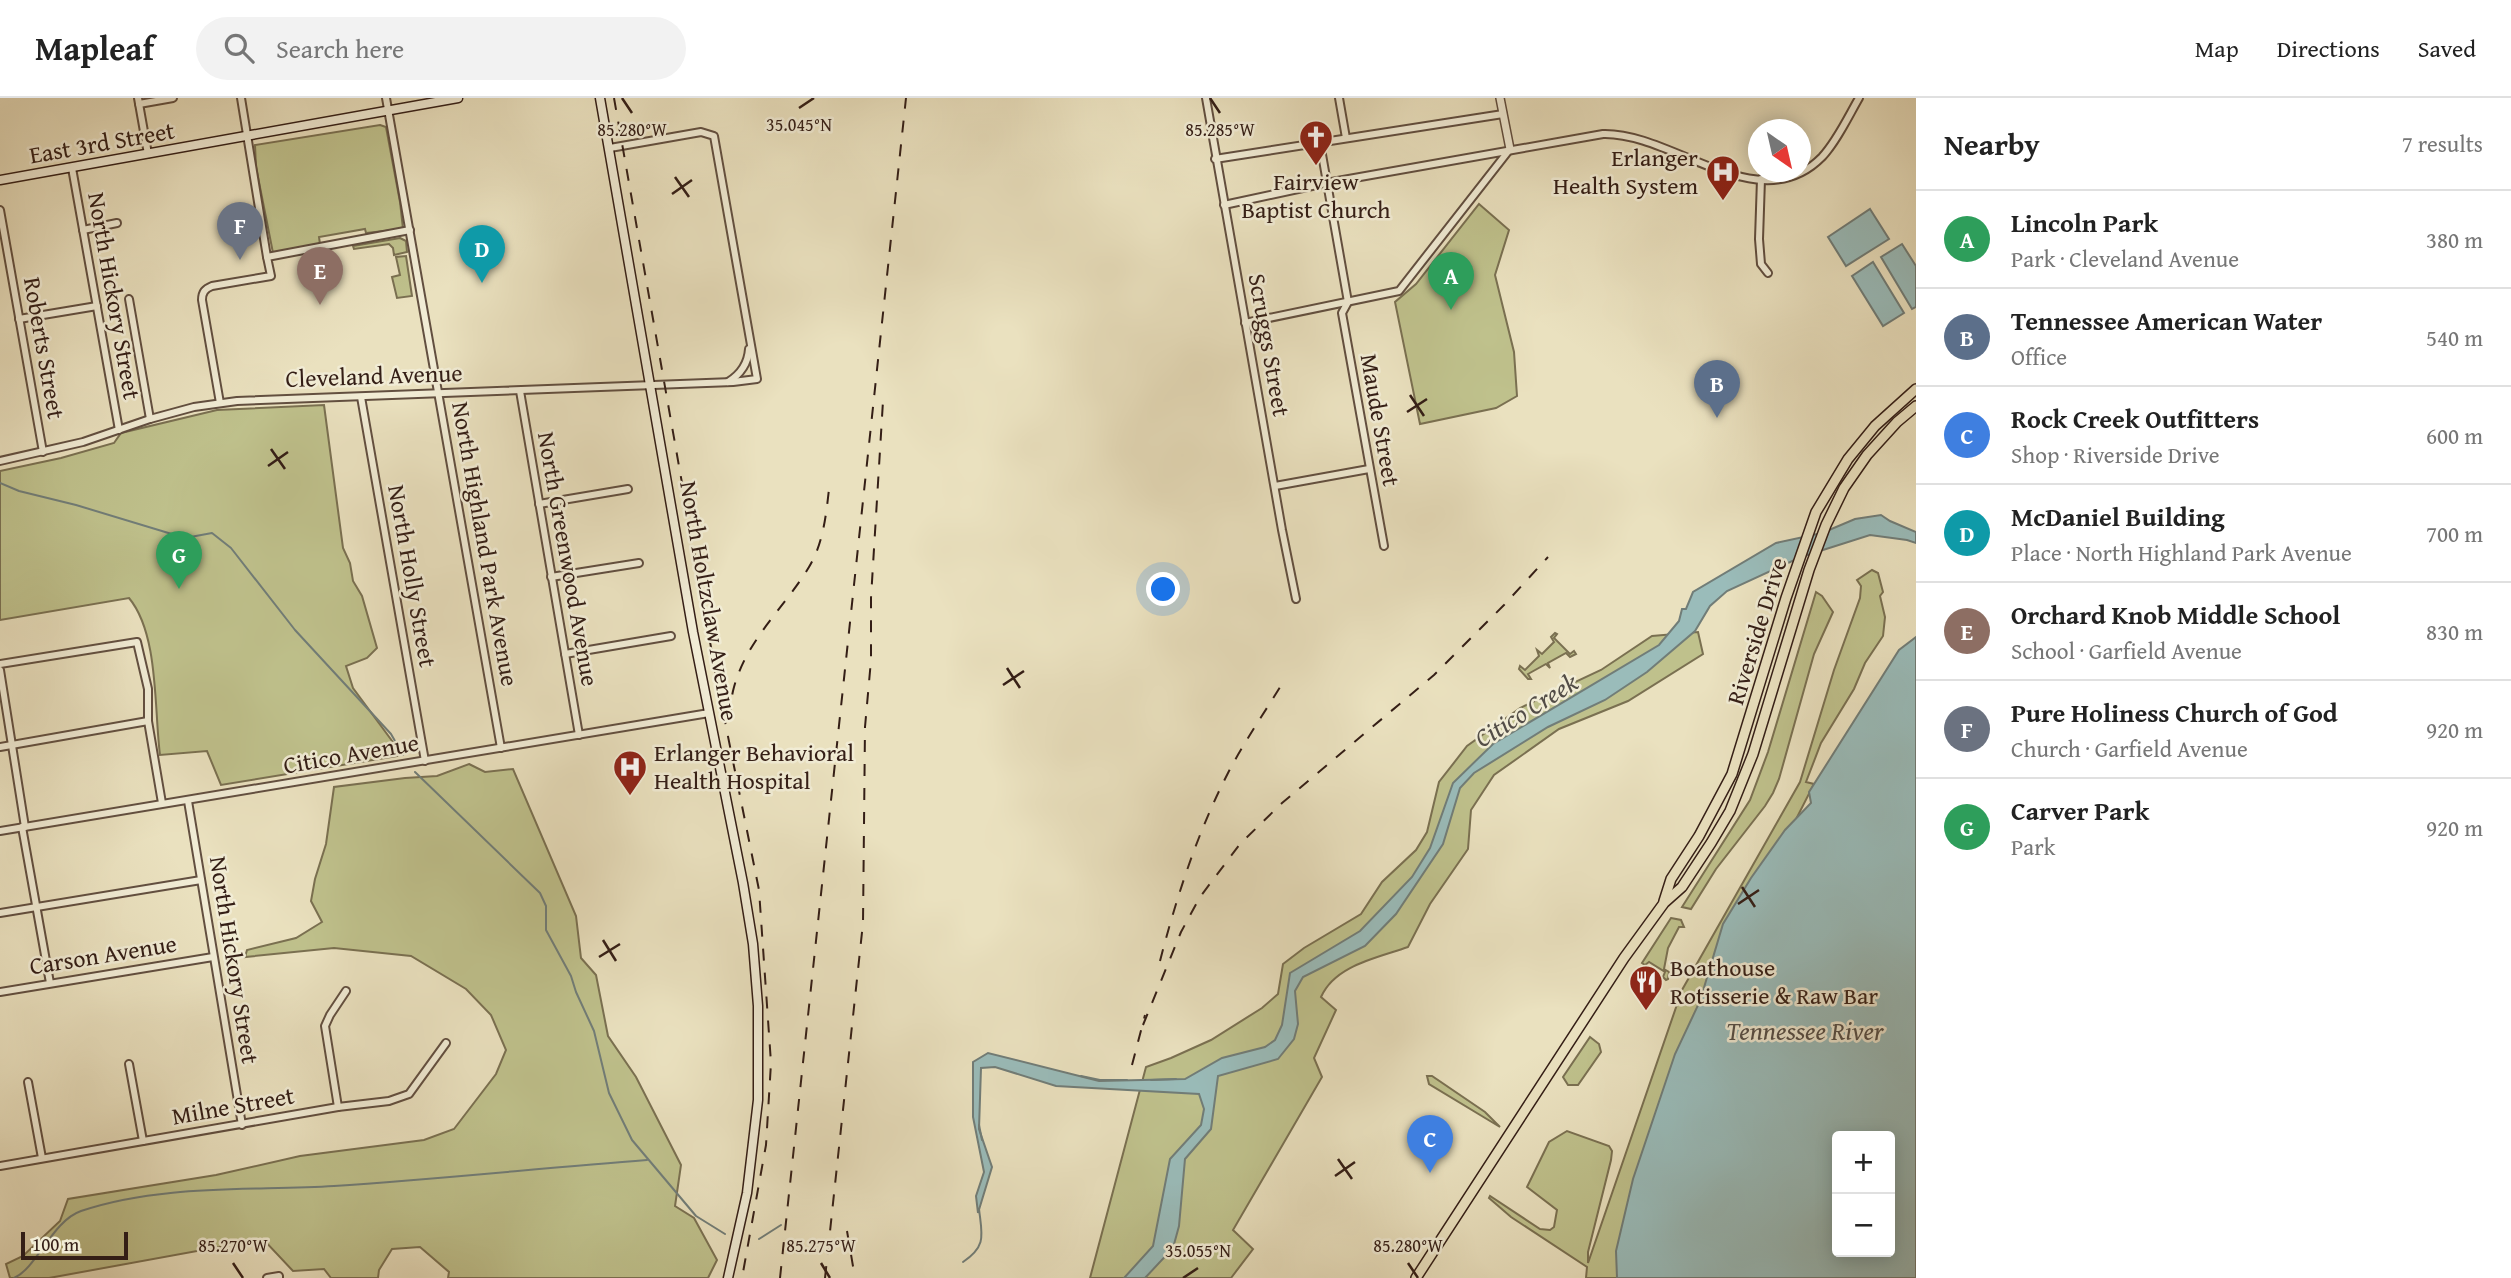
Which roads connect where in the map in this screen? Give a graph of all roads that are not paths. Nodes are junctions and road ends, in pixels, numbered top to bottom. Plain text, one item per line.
1 (173, 98) edge
2 (241, 98) edge
3 (386, 98) edge
4 (458, 98) edge
5 (600, 98) edge
6 (1206, 98) edge
7 (1339, 98) edge
8 (1500, 98) edge
9 (1860, 98) edge
10 (138, 101) edge
11 (388, 110) junction
12 (1503, 114) junction
13 (246, 136) junction
14 (1346, 138) junction
15 (1320, 143) junction
16 (610, 148) junction
17 (1510, 149) junction
18 (148, 154) junction
19 (1215, 159) junction
20 (1811, 165) edge
21 (72, 168) junction
22 (1748, 178) edge
23 (0, 180) edge
24 (1761, 182) edge
25 (1326, 183) junction
26 (1224, 205) junction
27 (0, 210) edge
28 (117, 223) dead end
29 (83, 230) junction
30 (410, 230) junction
31 (267, 257) junction
32 (1768, 274) dead end
33 (129, 299) dead end
34 (1348, 302) junction
35 (97, 306) junction
36 (19, 319) junction
37 (1245, 323) junction
38 (749, 336) junction
39 (726, 383) junction
40 (652, 384) junction
41 (1916, 389) edge
42 (520, 391) junction
43 (439, 392) junction
44 (361, 397) junction
45 (220, 403) junction
46 (1916, 406) edge
47 (150, 419) junction
48 (119, 430) junction
49 (43, 452) junction
50 (0, 461) edge
51 (1369, 469) junction
52 (1275, 486) junction
53 (628, 489) dead end
54 (539, 504) junction
55 (1384, 546) dead end
56 (639, 563) dead end
57 (551, 577) junction
58 (1296, 599) dead end
59 (671, 636) dead end
60 (565, 654) junction
61 (0, 664) edge
62 (0, 670) edge
63 (709, 713) junction
64 (148, 721) junction
65 (579, 735) junction
66 (13, 745) junction
67 (0, 747) edge
68 (501, 748) junction
69 (425, 761) junction
70 (188, 801) junction
71 (162, 803) junction
72 (24, 827) junction
73 (0, 831) edge
74 (201, 880) junction
75 (1664, 903) junction
76 (35, 907) junction
77 (0, 913) edge
78 (213, 957) junction
79 (50, 983) junction
80 (346, 991) dead end
81 (0, 992) edge
82 (446, 1043) dead end
83 (129, 1064) dead end
84 (28, 1082) dead end
85 (338, 1107) junction
86 (242, 1125) junction
87 (143, 1142) junction
88 (42, 1158) junction
89 (0, 1166) edge
90 (279, 1277) edge
91 (267, 1278) edge
92 (728, 1278) edge
93 (1416, 1278) edge

1 - 10 street
2 - 13 street
3 - 11 street, North Highland Park Avenue
4 - 11 main road, East 3rd Street
5 - 16 main road, North Holtzclaw Avenue
6 - 19 street, Scruggs Street
7 - 14 street
8 - 12 street
9 - 20 street
10 - 18 street
11 - 13 main road, East 3rd Street
11 - 30 street, North Highland Park Avenue
12 - 14 street
12 - 17 street
13 - 18 main road, East 3rd Street
13 - 31 street
14 - 15 street
15 - 19 street
15 - 25 street, Maude Street
16 - 38 street
16 - 40 main road, North Holtzclaw Avenue
17 - 22 street
17 - 25 street
17 - 34 street
18 - 21 main road, East 3rd Street
19 - 26 street, Scruggs Street
21 - 23 main road, East 3rd Street
21 - 29 street, North Hickory Street
24 - 32 street
25 - 26 street
25 - 34 street, Maude Street
26 - 37 street, Scruggs Street
27 - 36 street, Roberts Street
28 - 29 street
29 - 35 street, North Hickory Street
30 - 31 street
30 - 43 street, North Highland Park Avenue
31 - 45 street
33 - 47 street
34 - 37 street
34 - 51 street, Maude Street
35 - 36 street
35 - 48 street, North Hickory Street
36 - 49 street, Roberts Street
37 - 52 street, Scruggs Street
38 - 39 street
38 - 39 street, Cleveland Avenue
39 - 40 street, Cleveland Avenue
40 - 42 street, Cleveland Avenue
40 - 63 main road, North Holtzclaw Avenue
41 - 75 main road, Riverside Drive
42 - 43 street, Cleveland Avenue
42 - 54 street, North Greenwood Avenue
43 - 44 street, Cleveland Avenue
43 - 68 street, North Highland Park Avenue
44 - 45 street, Cleveland Avenue
44 - 69 street, North Holly Street
45 - 47 street, Cleveland Avenue
46 - 75 main road, Riverside Drive
47 - 48 street, Cleveland Avenue
48 - 49 street, Cleveland Avenue
49 - 50 street, Cleveland Avenue
51 - 52 street
51 - 55 street, Maude Street
52 - 58 street, Scruggs Street
53 - 54 street
54 - 57 street, North Greenwood Avenue
56 - 57 street
57 - 60 street, North Greenwood Avenue
59 - 60 street
60 - 65 street, North Greenwood Avenue
61 - 64 street
62 - 66 street
63 - 65 street, Citico Avenue
63 - 92 main road, North Holtzclaw Avenue
64 - 66 street
64 - 71 street
65 - 68 street, Citico Avenue
66 - 67 street
66 - 72 street
68 - 69 street, Citico Avenue
69 - 70 street, Citico Avenue
70 - 71 street, Citico Avenue
70 - 74 street, North Hickory Street
71 - 72 street, Citico Avenue
72 - 73 street, Citico Avenue
72 - 76 street
74 - 76 street
74 - 78 street, North Hickory Street
75 - 93 main road, Riverside Drive
76 - 77 street
76 - 79 street
78 - 79 street, Carson Avenue
78 - 86 street, North Hickory Street
79 - 81 street, Carson Avenue
80 - 85 street
82 - 85 street, Milne Street
83 - 87 street
84 - 88 street
85 - 86 street, Milne Street
86 - 87 street, Milne Street
87 - 88 street, Milne Street
88 - 89 street, Milne Street
90 - 91 street

